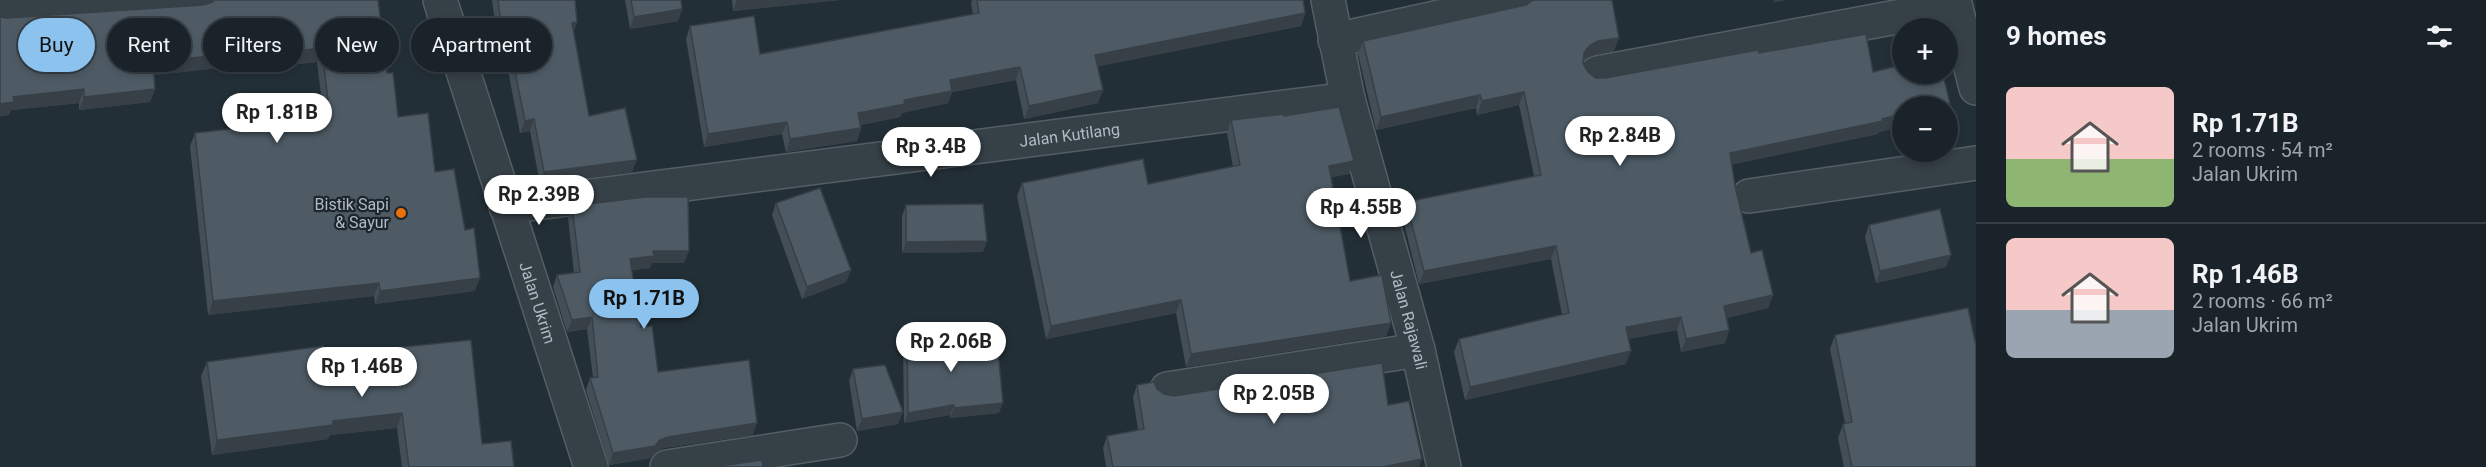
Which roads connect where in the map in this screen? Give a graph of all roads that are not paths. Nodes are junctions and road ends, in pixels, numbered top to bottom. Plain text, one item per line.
1 (197, 0) edge
2 (440, 0) edge
3 (1328, 0) edge
4 (1517, 0) edge
5 (1955, 3) edge
6 (0, 13) edge
7 (1335, 40) junction
8 (1597, 73) dead end
9 (1976, 88) edge
10 (1348, 99) junction
11 (1976, 163) edge
12 (1749, 196) dead end
13 (506, 207) junction
14 (1418, 350) junction
15 (1167, 389) dead end
16 (840, 440) dead end
17 (591, 467) edge
18 (667, 467) edge
19 (1444, 467) edge

1 - 6 street
2 - 13 street, Jalan Ukrim
3 - 7 street, Jalan Rajawali
4 - 7 street
5 - 8 street
5 - 9 street
7 - 10 street, Jalan Rajawali
10 - 13 street, Jalan Kutilang
10 - 14 street, Jalan Rajawali
11 - 12 street
13 - 17 street, Jalan Ukrim
14 - 15 street
14 - 19 street, Jalan Rajawali
16 - 18 street

